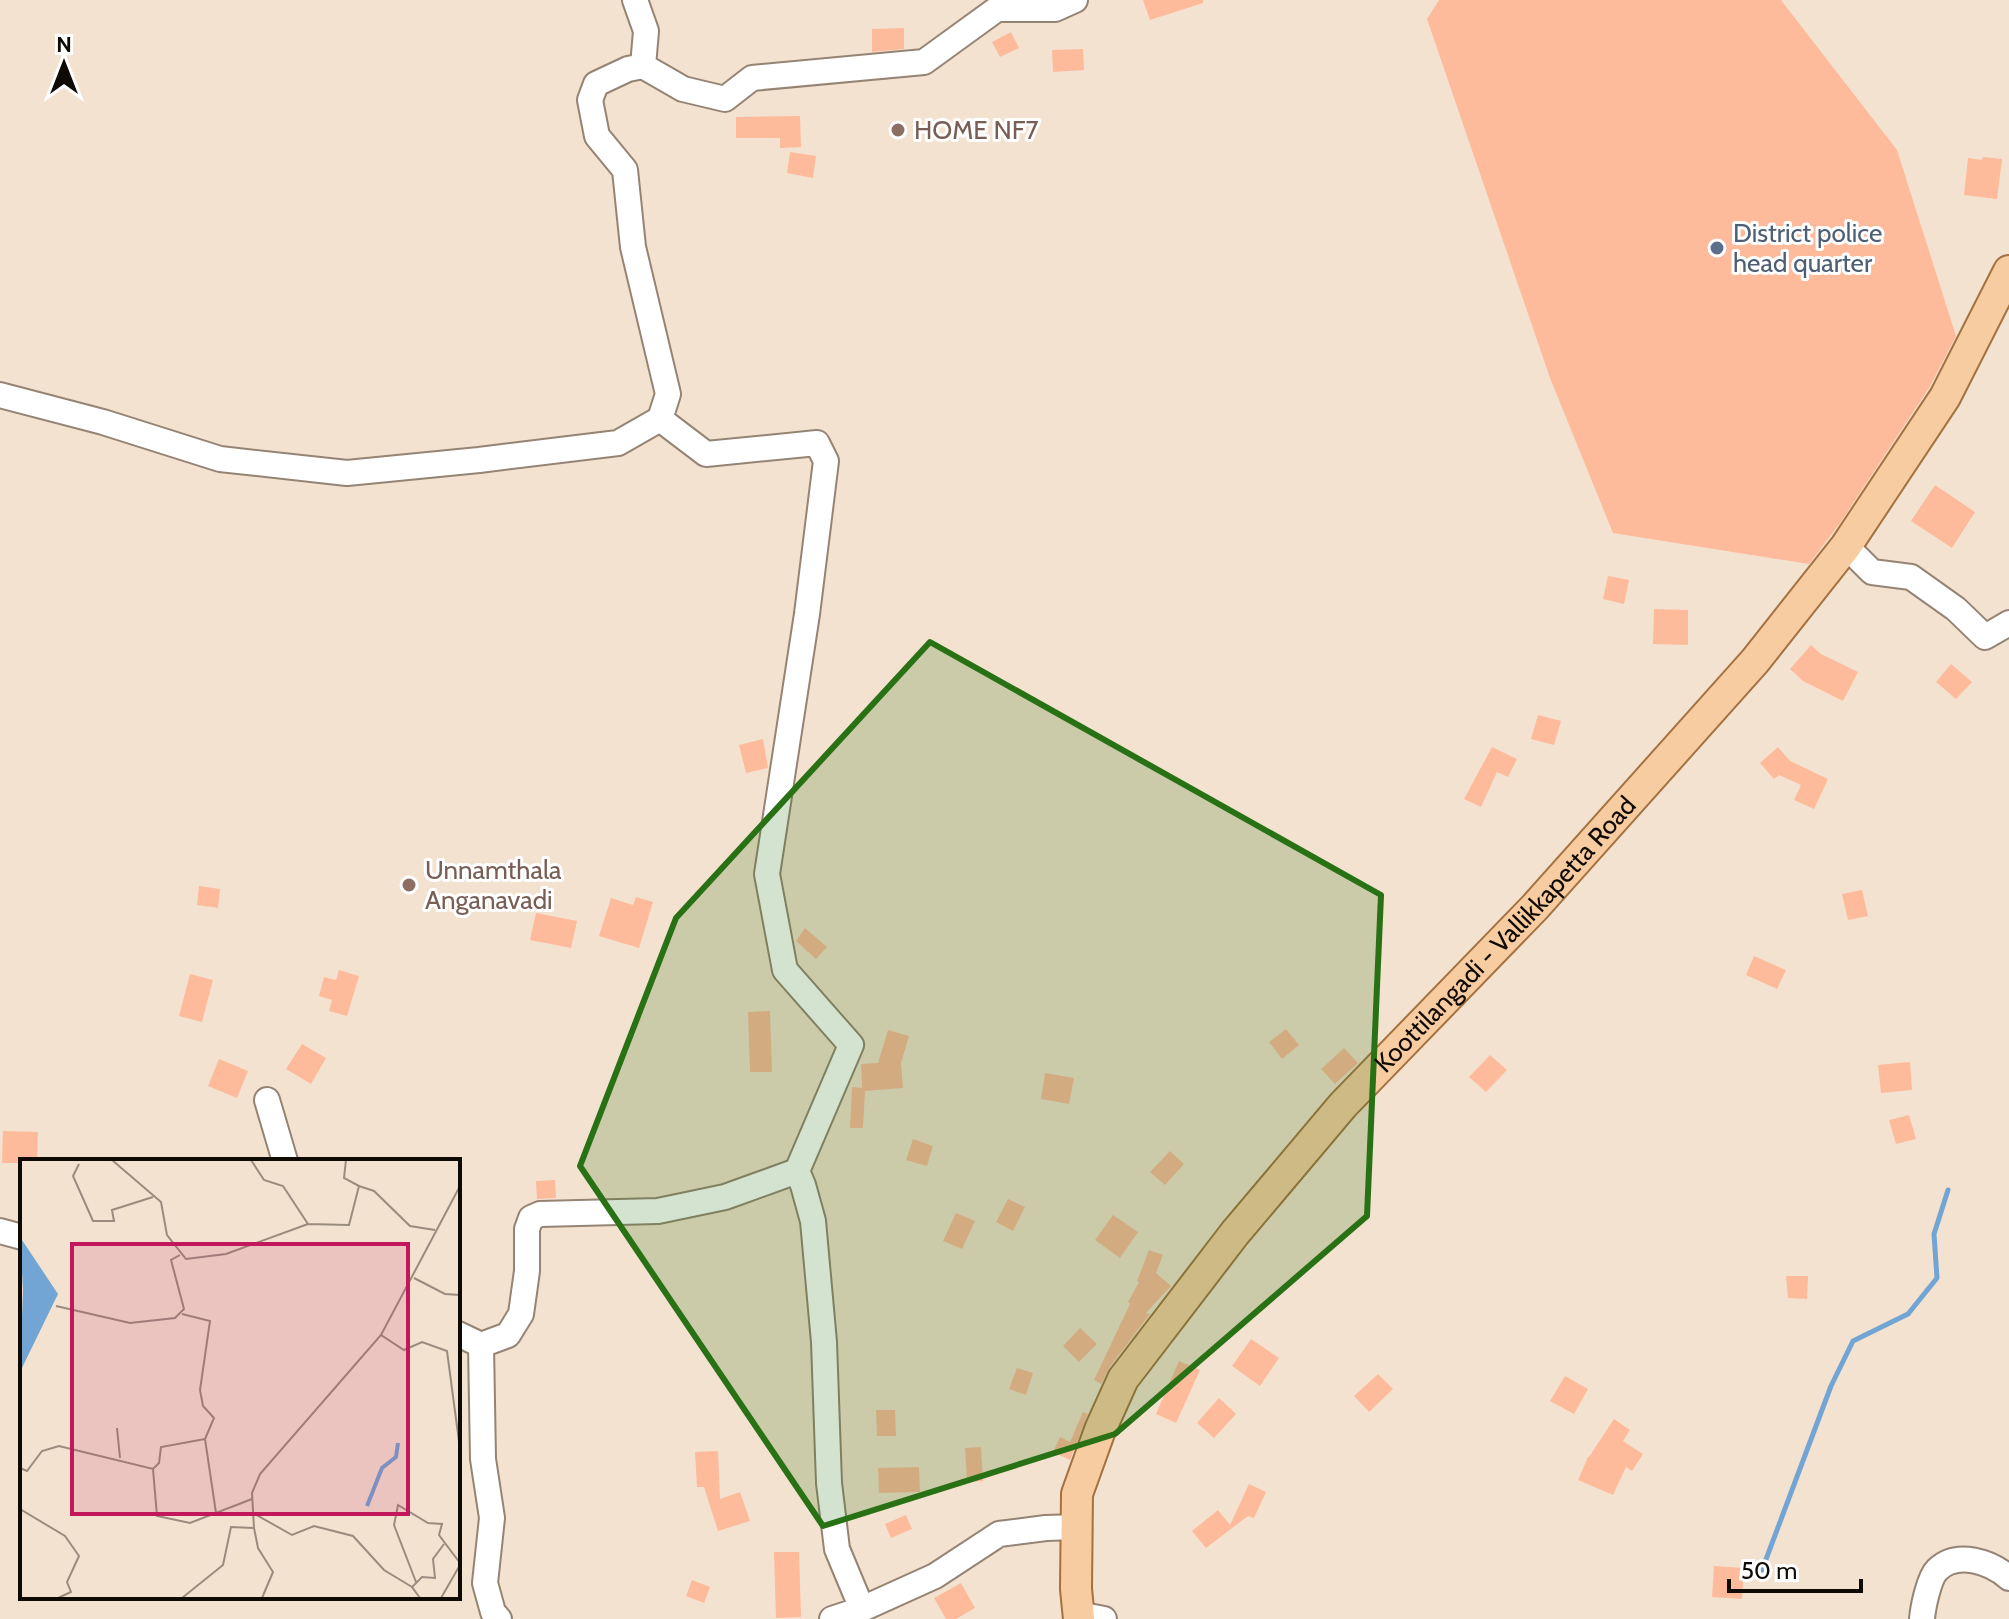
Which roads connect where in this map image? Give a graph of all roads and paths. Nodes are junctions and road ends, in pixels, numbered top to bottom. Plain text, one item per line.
1 (635, 0) edge
2 (1075, 0) edge
3 (643, 66) junction
4 (2009, 271) edge
5 (0, 395) edge
6 (660, 419) junction
7 (1846, 546) junction
8 (2009, 623) edge
9 (267, 1100) dead end
10 (284, 1159) edge
11 (797, 1171) junction
12 (0, 1231) edge
13 (20, 1236) edge
14 (460, 1335) edge
15 (481, 1345) junction
16 (1077, 1527) junction
17 (2009, 1578) edge
18 (862, 1609) junction
19 (1087, 1617) edge
20 (499, 1619) edge
21 (832, 1619) edge
22 (1922, 1619) edge

1 - 3 street
2 - 3 street
3 - 6 street
4 - 7 main road, Koottilangadi - Vallikkapetta Road
5 - 6 street
6 - 11 street
7 - 8 street
7 - 16 main road, Koottilangadi - Vallikkapetta Road
9 - 10 street
11 - 15 street
11 - 18 street
12 - 13 street
14 - 15 street
15 - 20 street
16 - 18 street
16 - 19 main road, Koottilangadi - Vallikkapetta Road
17 - 22 street
18 - 21 street

